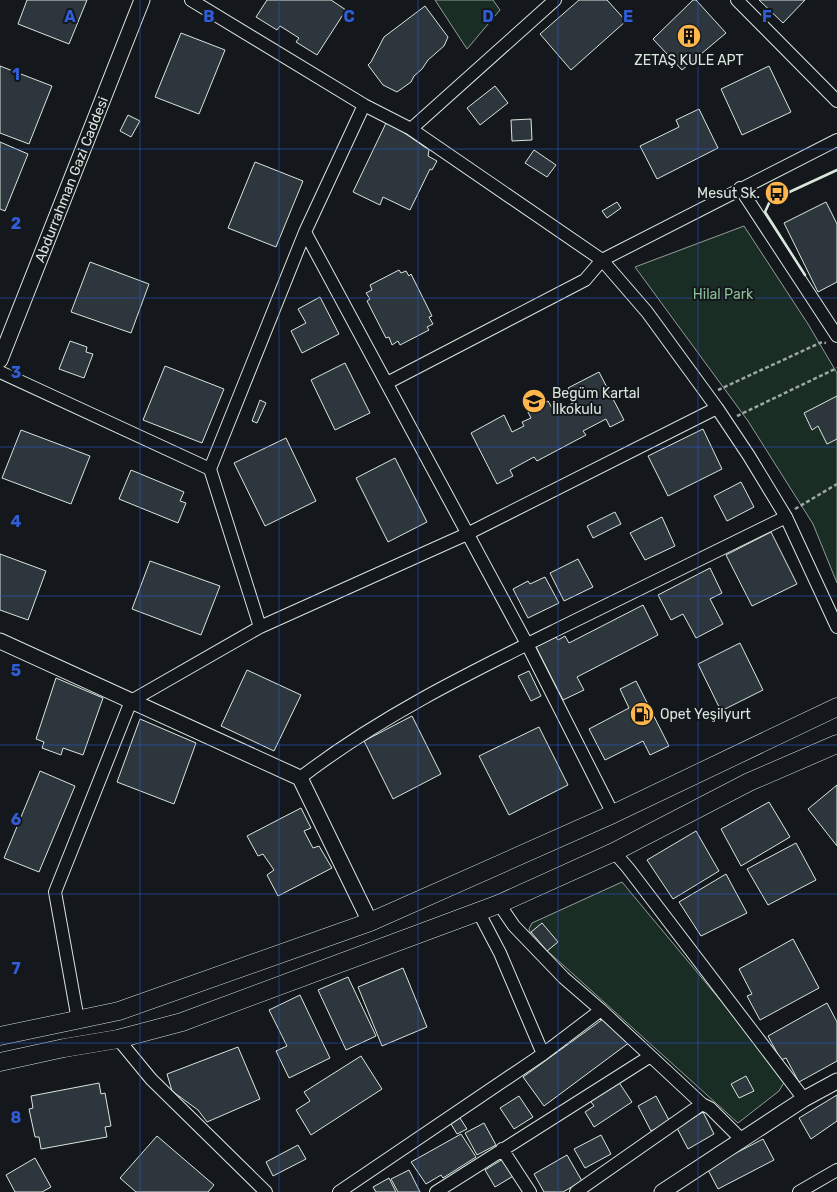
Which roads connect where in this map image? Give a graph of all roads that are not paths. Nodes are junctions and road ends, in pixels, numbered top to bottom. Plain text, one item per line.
1 (142, 0) edge
2 (191, 0) edge
3 (555, 0) edge
4 (737, 0) edge
5 (837, 101) edge
6 (364, 105) junction
7 (411, 129) junction
8 (837, 140) edge
9 (740, 188) junction
10 (305, 232) junction
11 (602, 260) junction
12 (833, 340) edge
13 (0, 360) edge
14 (0, 372) edge
15 (387, 383) junction
16 (717, 408) junction
17 (210, 469) junction
18 (786, 517) junction
19 (467, 534) junction
20 (260, 627) junction
21 (837, 627) edge
22 (0, 641) edge
23 (527, 644) junction
24 (131, 701) junction
25 (837, 707) edge
26 (833, 748) edge
27 (300, 778) junction
28 (613, 814) junction
29 (614, 852) junction
30 (499, 904) junction
31 (478, 911) junction
32 (370, 922) junction
33 (601, 1010) junction
34 (78, 1020) junction
35 (0, 1036) edge
36 (118, 1039) junction
37 (543, 1054) junction
38 (650, 1057) junction
39 (0, 1062) edge
40 (837, 1081) edge
41 (804, 1099) junction
42 (702, 1104) junction
43 (742, 1140) junction
44 (502, 1149) junction
45 (837, 1170) edge
46 (671, 1190) edge
47 (266, 1192) edge
48 (339, 1192) edge
49 (436, 1192) edge
50 (530, 1192) edge
51 (576, 1192) edge
52 (799, 1192) edge

1 - 13 street, Abdurrahman Gazi Caddesi
2 - 6 street
3 - 7 street
4 - 5 street
6 - 7 street
6 - 10 street
7 - 11 street
8 - 9 street
9 - 11 street
9 - 12 street
10 - 15 street
10 - 17 street
11 - 15 street
11 - 16 street
14 - 17 street
15 - 19 street
16 - 18 street
16 - 19 street
17 - 20 street
18 - 21 street
18 - 23 street
19 - 20 street
19 - 23 street
20 - 24 street
22 - 24 street
23 - 27 street
23 - 28 street
24 - 27 street
24 - 34 street
25 - 28 main road
26 - 29 main road
27 - 32 street
28 - 32 main road
29 - 30 main road
29 - 41 street
30 - 31 main road
30 - 33 street
31 - 36 main road
31 - 37 street
32 - 34 main road
33 - 37 street
33 - 38 street
34 - 35 main road
36 - 39 main road
36 - 47 street
37 - 48 street
38 - 42 street
38 - 44 street
40 - 41 street
41 - 43 street
42 - 43 street
42 - 51 street
43 - 46 street
44 - 49 street
44 - 50 street
45 - 52 street

